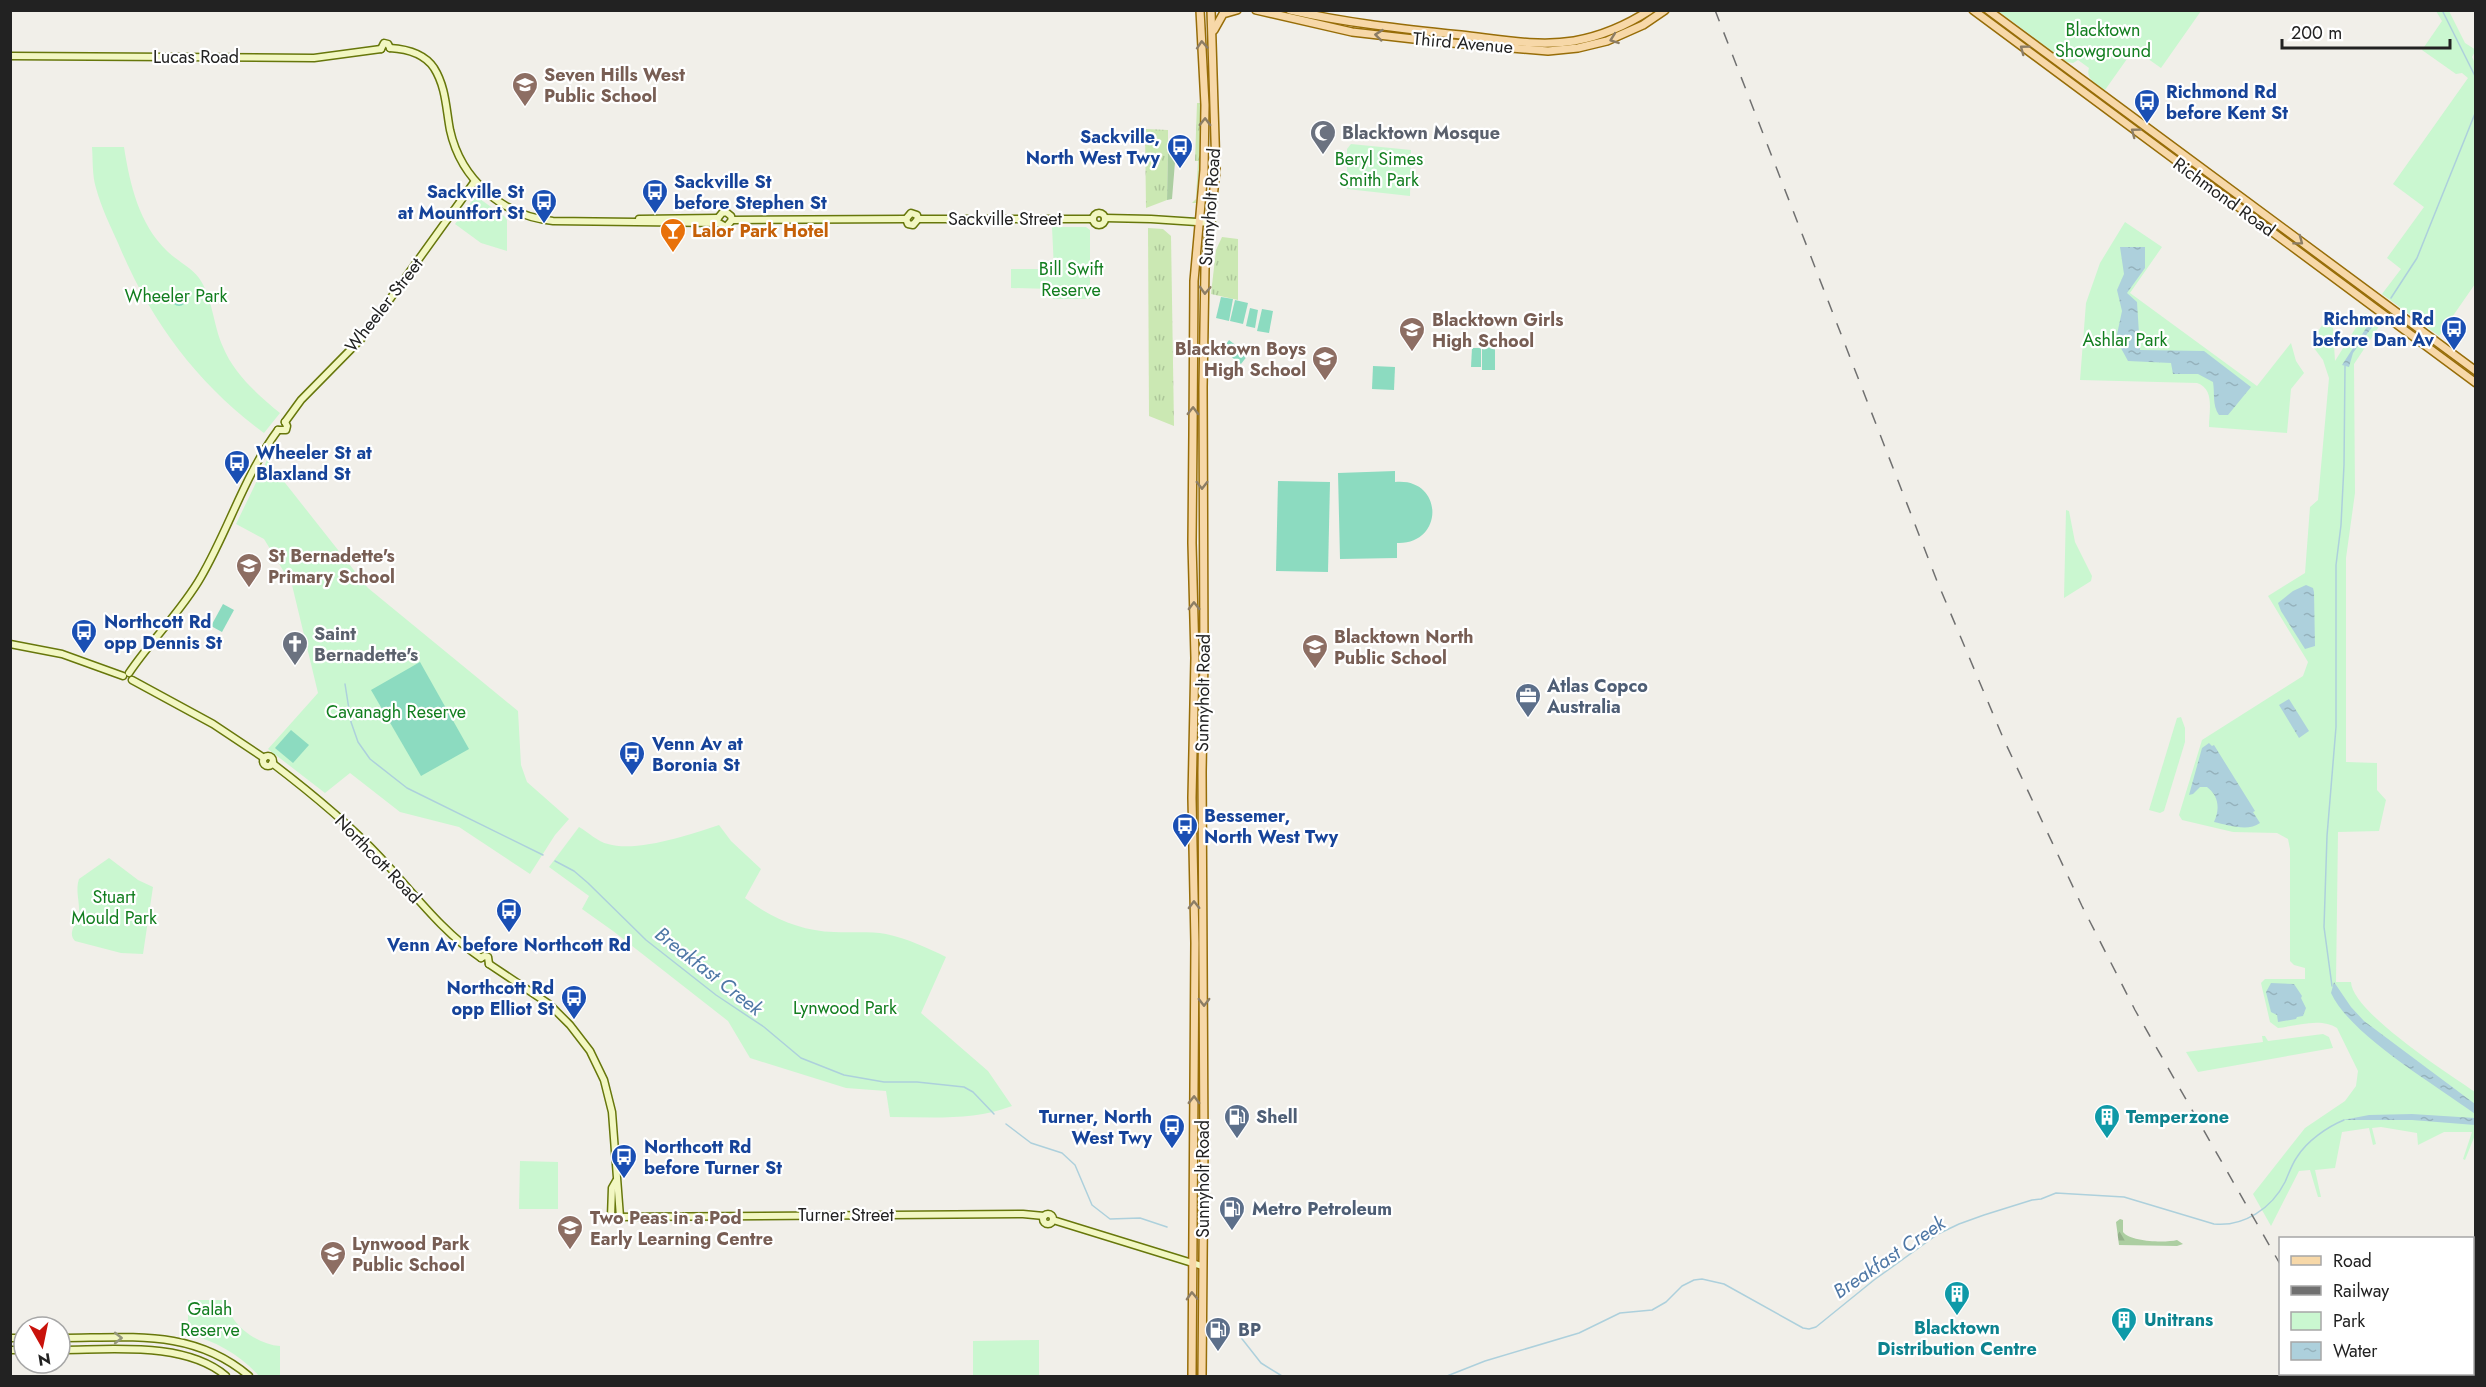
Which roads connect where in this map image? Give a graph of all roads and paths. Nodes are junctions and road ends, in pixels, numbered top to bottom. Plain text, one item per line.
1 (1200, 10) edge
2 (1211, 10) edge
3 (1237, 10) edge
4 (1256, 10) edge
5 (1290, 10) edge
6 (1650, 10) edge
7 (1665, 10) edge
8 (1973, 10) edge
9 (1988, 10) edge
10 (1213, 32) junction
11 (10, 56) edge
12 (475, 181) junction
13 (732, 220) junction
14 (718, 221) junction
15 (1198, 222) junction
16 (1212, 224) junction
17 (2475, 371) edge
18 (2475, 383) edge
19 (10, 644) edge
20 (128, 676) junction
21 (616, 1180) junction
22 (620, 1217) junction
23 (1191, 1264) junction
24 (1202, 1266) junction
25 (72, 1338) edge
26 (72, 1350) edge
27 (226, 1377) edge
28 (249, 1377) edge
29 (1192, 1377) edge
30 (1202, 1377) edge

15 -> 1 main road, Sunnyholt Road
2 - 10 main road, Sunnyholt Road
3 - 10 main road
7 -> 4 main road, Third Avenue
5 - 6 main road, Third Avenue
18 -> 8 main road, Richmond Road
9 -> 17 main road, Richmond Road
10 - 16 main road, Sunnyholt Road
11 - 12 street, Lucas Road
12 - 14 street
12 - 20 street, Wheeler Street
13 - 14 street
13 - 14 street
13 - 15 street, Sackville Street
15 - 16 street
23 -> 15 main road, Sunnyholt Road
16 -> 24 main road, Sunnyholt Road
19 - 20 street
20 - 21 street, Northcott Road
21 - 22 street
21 - 22 street, Turner Street
22 - 23 street, Turner Street
23 - 24 street
29 -> 23 main road, Sunnyholt Road
24 - 30 main road, Sunnyholt Road
25 -> 28 street
26 - 27 street

